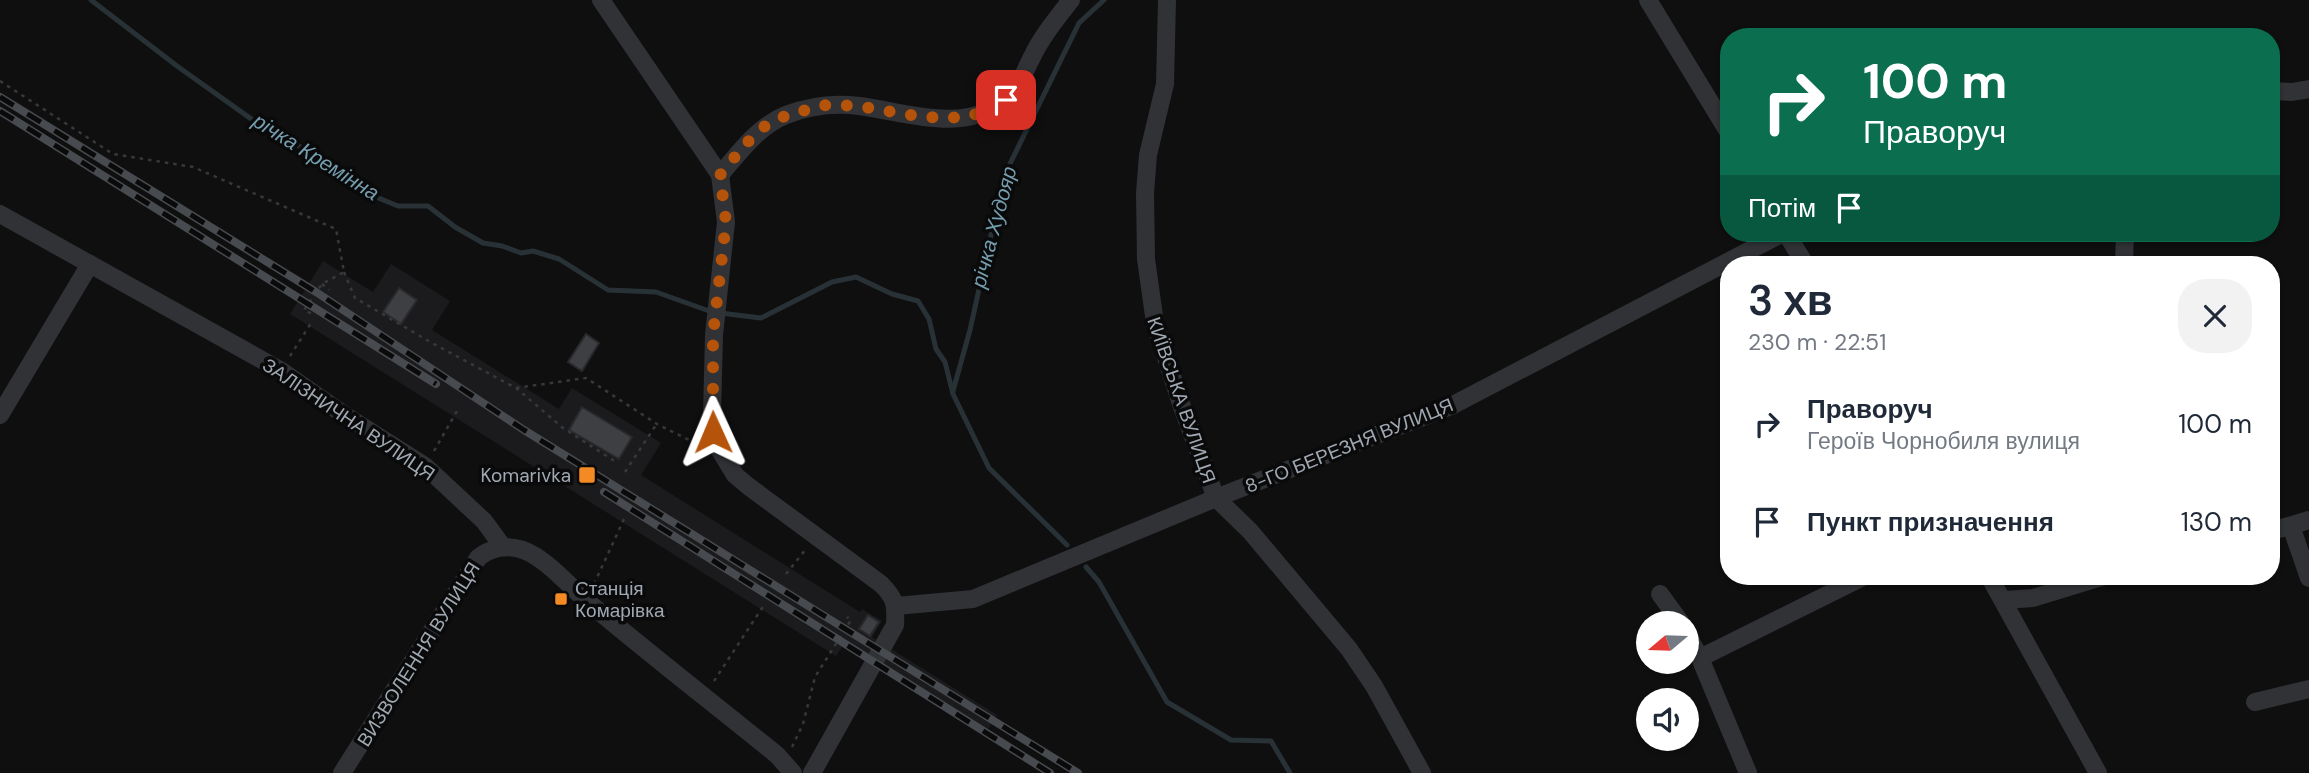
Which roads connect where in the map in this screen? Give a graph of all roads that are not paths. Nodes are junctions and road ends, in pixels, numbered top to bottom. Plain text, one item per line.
1 (601, 0) edge
2 (1071, 0) edge
3 (1167, 0) edge
4 (1648, 0) edge
5 (2309, 89) edge
6 (2280, 91) edge
7 (1720, 118) edge
8 (720, 175) junction
9 (0, 214) edge
10 (1767, 242) edge
11 (1740, 256) edge
12 (90, 264) junction
13 (1720, 266) edge
14 (0, 415) edge
15 (1216, 498) junction
16 (2309, 520) edge
17 (2291, 526) junction
18 (2280, 529) edge
19 (503, 547) junction
20 (2309, 578) edge
21 (1847, 585) edge
22 (1995, 585) edge
23 (2076, 585) edge
24 (1660, 594) dead end
25 (2004, 600) junction
26 (896, 606) junction
27 (1672, 611) edge
28 (1700, 658) joint
29 (2309, 689) edge
30 (2255, 702) dead end
31 (789, 767) edge
32 (342, 773) edge
33 (812, 773) edge
34 (1422, 773) edge
35 (1748, 773) edge
36 (2098, 773) edge

1 - 8 street
2 - 8 street
3 - 15 street, КИЇВСЬКА ВУЛИЦЯ
4 - 7 street
5 - 6 street
8 - 26 street
9 - 12 street, ЗАЛІЗНИЧНА ВУЛИЦЯ
10 - 11 street, 8-ГО БЕРЕЗНЯ ВУЛИЦЯ
12 - 14 street
12 - 19 street, ЗАЛІЗНИЧНА ВУЛИЦЯ
13 - 15 street, 8-ГО БЕРЕЗНЯ ВУЛИЦЯ
15 - 26 street, 8-ГО БЕРЕЗНЯ ВУЛИЦЯ
15 - 34 street, КИЇВСЬКА ВУЛИЦЯ
16 - 17 street
17 - 18 street
17 - 20 street
19 - 31 street
19 - 32 street, ВИЗВОЛЕННЯ ВУЛИЦЯ
21 - 28 street
22 - 25 street
23 - 25 street
24 - 27 street
25 - 36 street
26 - 33 street
28 - 35 street
29 - 30 street

